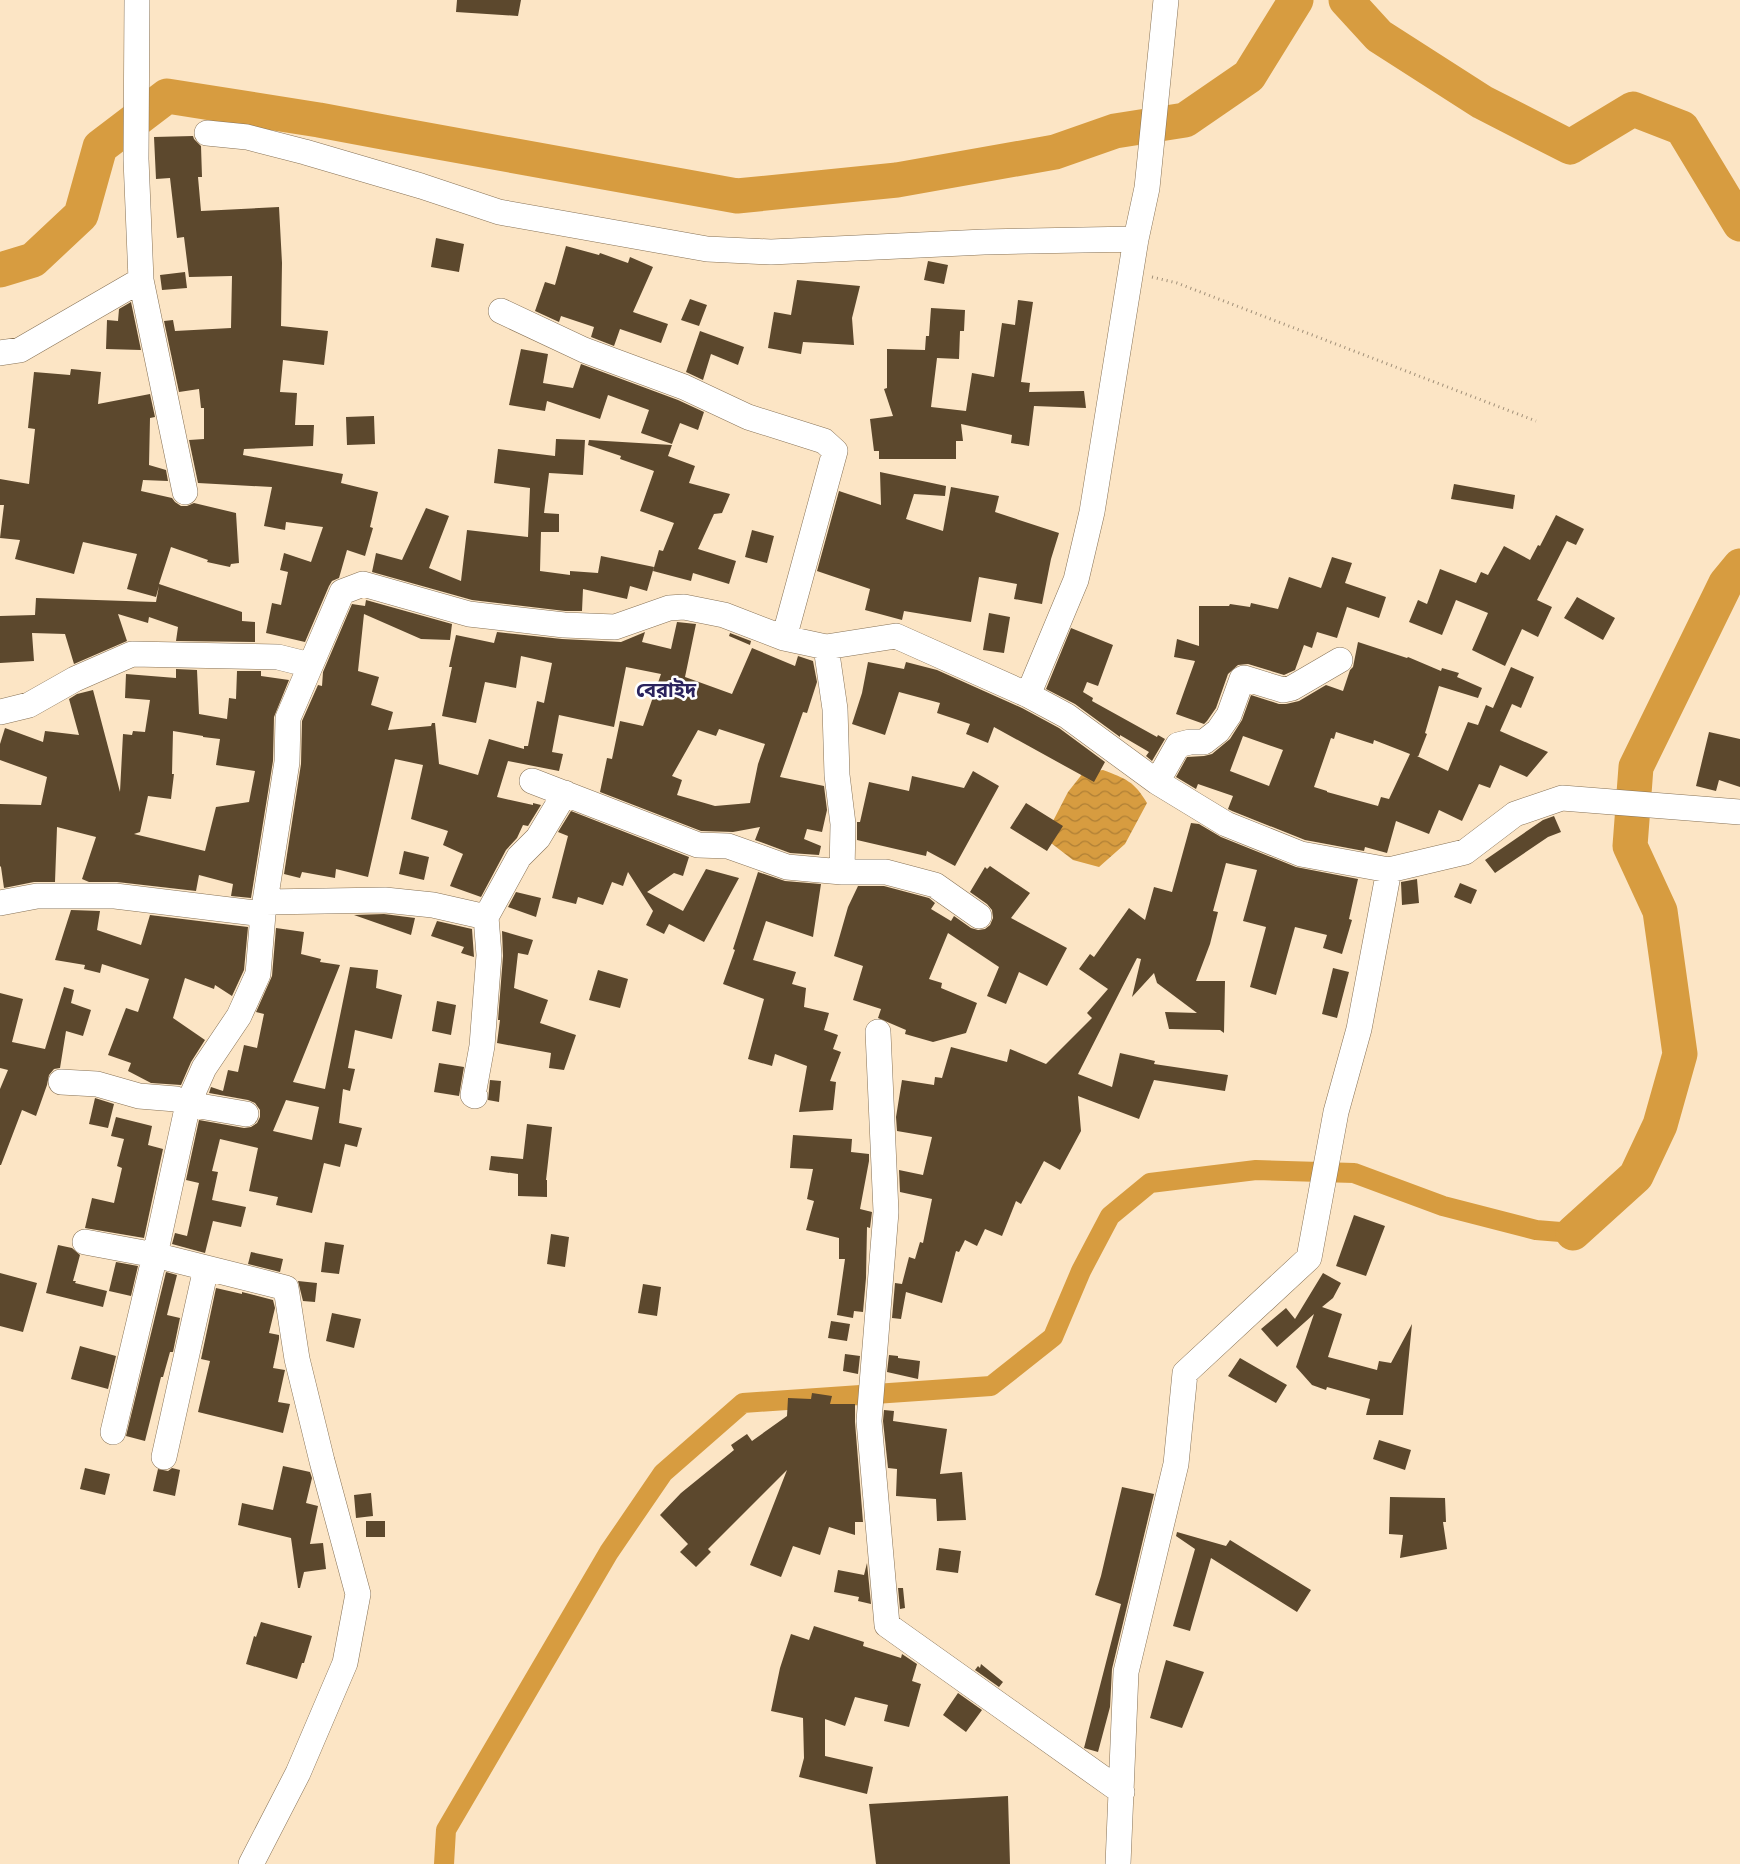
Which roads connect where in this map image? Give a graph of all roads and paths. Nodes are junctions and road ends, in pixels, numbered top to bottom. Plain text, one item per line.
1 (137, 0) edge
2 (1166, 0) edge
3 (207, 133) dead end
4 (1136, 240) junction
5 (1132, 272) junction
6 (141, 280) junction
7 (501, 311) dead end
8 (0, 352) edge
9 (1536, 421) dead end
10 (185, 492) dead end
11 (784, 638) junction
12 (826, 647) junction
13 (1340, 660) dead end
14 (310, 665) junction
15 (1028, 695) junction
16 (0, 712) edge
17 (532, 781) dead end
18 (1157, 782) junction
19 (565, 793) junction
20 (1740, 812) edge
21 (1389, 870) junction
22 (842, 872) junction
23 (0, 903) edge
24 (264, 908) junction
25 (979, 916) dead end
26 (486, 917) junction
27 (878, 1032) dead end
28 (61, 1082) dead end
29 (475, 1096) dead end
30 (188, 1104) junction
31 (246, 1114) dead end
32 (85, 1242) dead end
33 (155, 1255) junction
34 (206, 1268) junction
35 (113, 1432) dead end
36 (164, 1456) dead end
37 (1122, 1792) junction
38 (251, 1864) edge
39 (1118, 1864) edge

1 - 6 street
2 - 4 street
3 - 4 street
4 - 5 street
5 - 9 path
5 - 15 street
6 - 8 street
6 - 10 street
7 - 11 street
11 - 12 street
11 - 14 street
12 - 15 street
12 - 22 street
13 - 18 street
14 - 16 street
14 - 24 street
15 - 18 street
17 - 19 street
18 - 21 street
19 - 22 street
19 - 26 street
20 - 21 street
21 - 37 street
22 - 25 street
23 - 24 street
24 - 26 street
24 - 30 street
26 - 29 street
27 - 37 street
28 - 30 street
30 - 31 street
30 - 33 street
32 - 33 street
33 - 34 street
33 - 35 street
34 - 36 street
34 - 38 street
37 - 39 street

